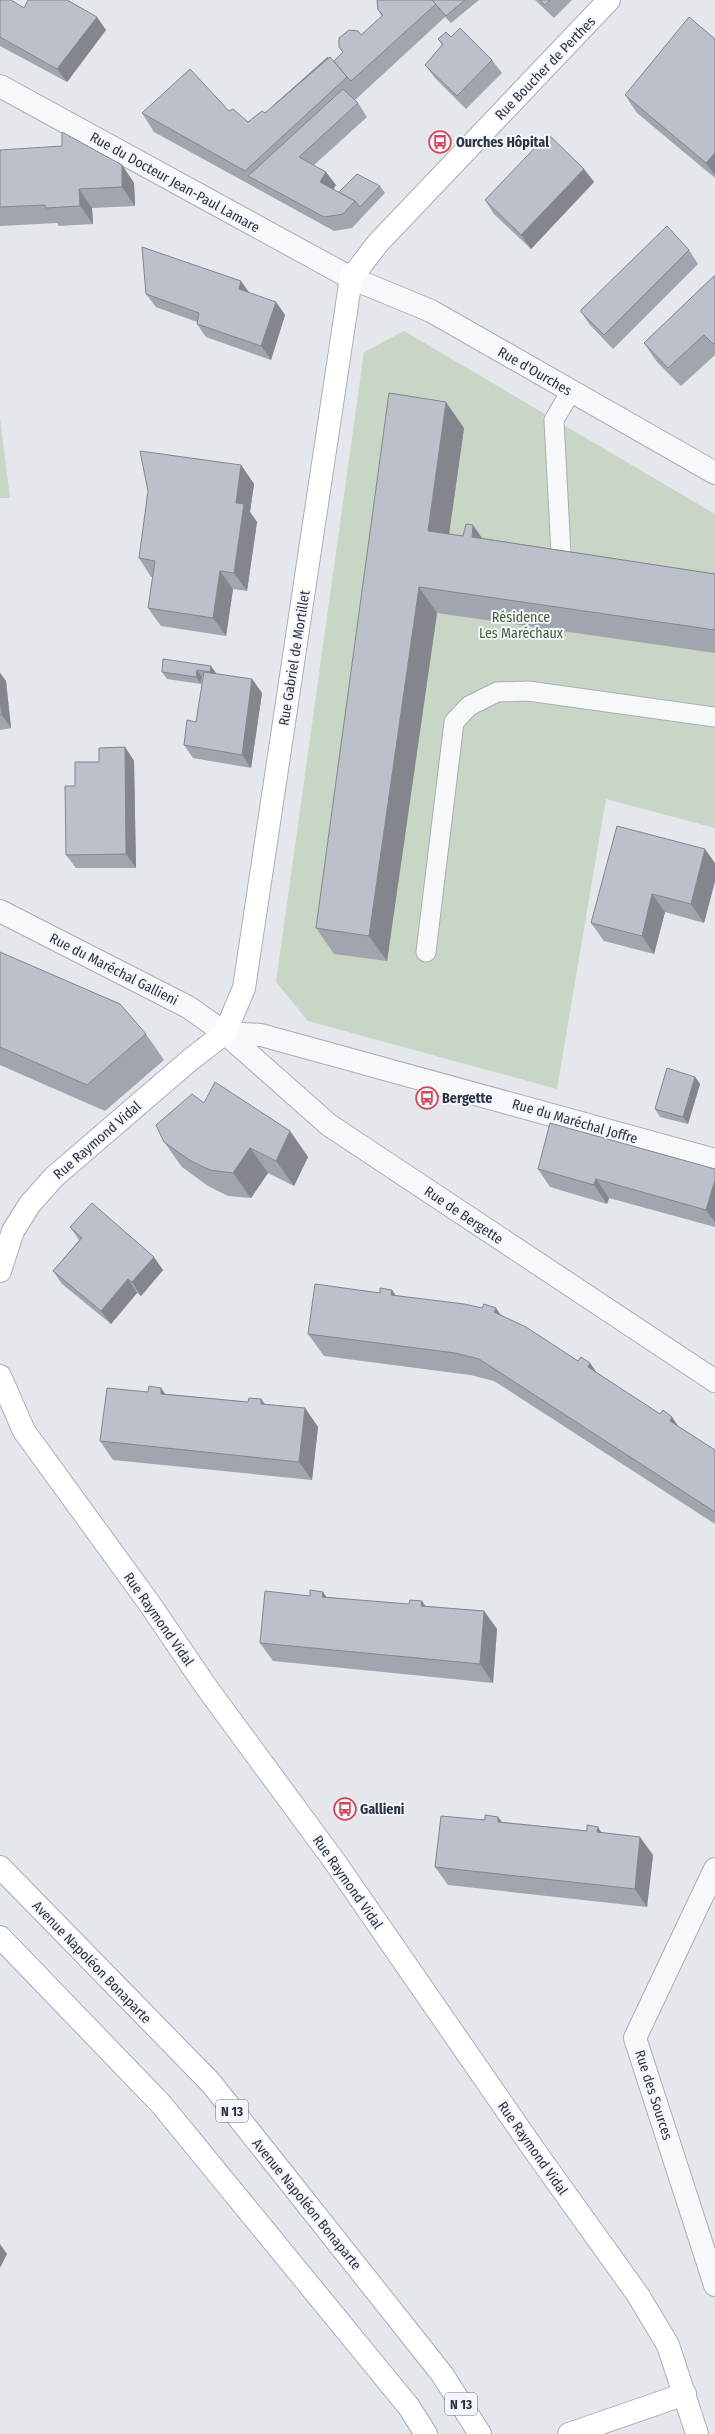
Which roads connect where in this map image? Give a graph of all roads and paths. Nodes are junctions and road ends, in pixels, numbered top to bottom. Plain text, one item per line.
1 (610, 0) edge
2 (0, 86) edge
3 (351, 278) junction
4 (571, 391) junction
5 (715, 473) edge
6 (562, 573) edge
7 (715, 717) edge
8 (0, 911) edge
9 (426, 952) dead end
10 (225, 1033) junction
11 (715, 1160) edge
12 (0, 1266) edge
13 (0, 1376) edge
14 (715, 1381) edge
15 (0, 1867) edge
16 (715, 1869) edge
17 (0, 1937) edge
18 (715, 2285) edge
19 (685, 2394) junction
20 (426, 2434) edge
21 (480, 2434) edge
22 (569, 2434) edge
23 (697, 2434) edge

1 - 3 street, Rue Boucher de Perthes
2 - 3 street, Rue du Docteur Jean-Paul Lamare
3 - 4 street, Rue d'Ourches
3 - 10 street, Rue Gabriel de Mortillet
4 - 5 street, Rue d'Ourches
4 - 6 lane
7 - 9 lane
8 - 10 street, Rue du Maréchal Gallieni
10 - 11 street, Rue du Maréchal Joffre
10 - 12 street, Rue Raymond Vidal
10 - 14 street, Rue de Bergette
13 - 19 street, Rue Raymond Vidal
15 - 21 street, Avenue Napoléon Bonaparte / N 13
16 - 18 street, Rue des Sources
17 - 20 street
19 - 22 street
19 - 23 street, Rue Raymond Vidal

